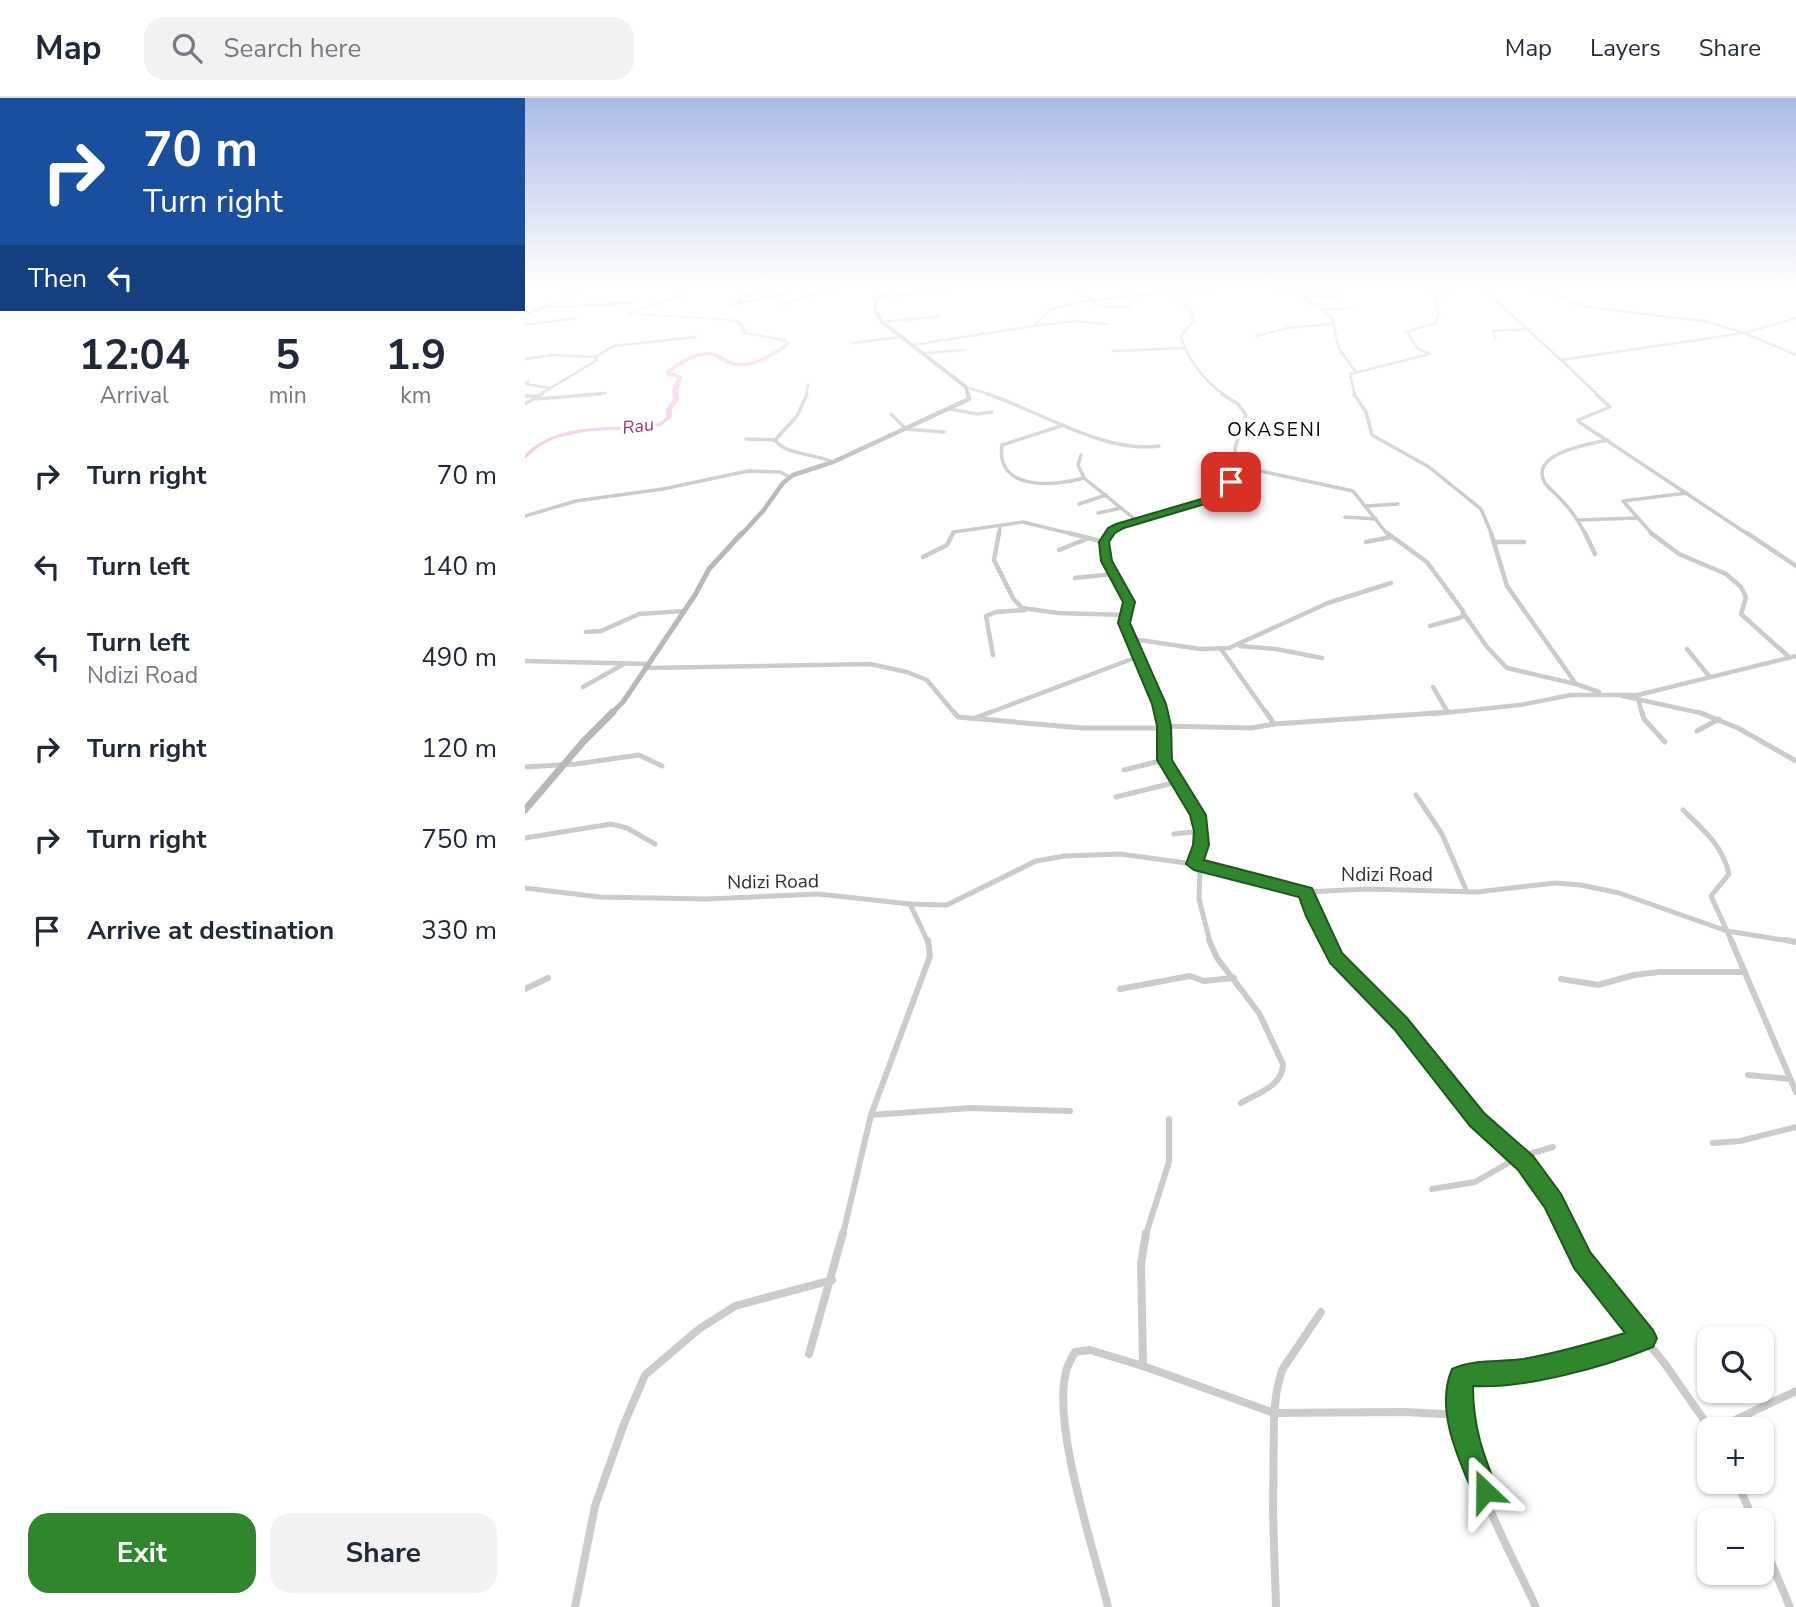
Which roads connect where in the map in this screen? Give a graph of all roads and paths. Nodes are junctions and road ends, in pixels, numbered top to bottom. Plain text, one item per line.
1 (549, 355) edge
2 (561, 355) edge
3 (597, 355) edge
4 (924, 355) edge
5 (1190, 355) edge
6 (1344, 355) edge
7 (1424, 355) edge
8 (1556, 355) edge
9 (1592, 355) edge
10 (594, 357) junction
11 (525, 359) edge
12 (1561, 360) junction
13 (1356, 372) junction
14 (528, 381) dead end
15 (808, 385) dead end
16 (966, 387) junction
17 (551, 388) junction
18 (606, 393) dead end
19 (525, 396) edge
20 (537, 396) junction
21 (533, 399) junction
22 (525, 404) edge
23 (950, 409) junction
24 (992, 412) dead end
25 (891, 414) dead end
26 (1064, 425) junction
27 (906, 429) junction
28 (944, 432) dead end
29 (746, 439) dead end
30 (775, 440) junction
31 (1608, 440) junction
32 (1159, 446) dead end
33 (1081, 455) dead end
34 (833, 462) junction
35 (1237, 466) junction
36 (790, 477) junction
37 (1084, 478) junction
38 (1686, 493) junction
39 (1106, 495) junction
40 (1079, 504) dead end
41 (1398, 504) dead end
42 (1367, 506) junction
43 (1121, 508) junction
44 (1098, 513) dead end
45 (525, 516) edge
46 (1345, 517) dead end
47 (1637, 518) junction
48 (1376, 519) junction
49 (1578, 520) junction
50 (1137, 521) junction
51 (1000, 527) junction
52 (1391, 537) junction
53 (1089, 538) junction
54 (1104, 542) junction
55 (1366, 542) dead end
56 (1494, 542) junction
57 (1524, 542) dead end
58 (1059, 550) dead end
59 (1595, 554) dead end
60 (923, 557) dead end
61 (1796, 566) edge
62 (1113, 574) junction
63 (1075, 578) dead end
64 (1391, 583) dead end
65 (1025, 610) junction
66 (684, 611) junction
67 (1464, 613) junction
68 (1125, 615) junction
69 (1430, 626) dead end
70 (586, 632) dead end
71 (1133, 639) junction
72 (1237, 646) junction
73 (1221, 649) junction
74 (1687, 649) dead end
75 (993, 654) dead end
76 (1140, 656) junction
77 (1796, 656) edge
78 (1789, 657) junction
79 (1322, 658) dead end
80 (525, 661) edge
81 (624, 664) junction
82 (647, 666) junction
83 (1709, 677) junction
84 (1576, 684) junction
85 (583, 687) dead end
86 (1433, 687) dead end
87 (1606, 694) junction
88 (1620, 695) junction
89 (1639, 702) junction
90 (1447, 711) junction
91 (972, 719) junction
92 (1719, 719) junction
93 (1274, 724) junction
94 (1164, 727) junction
95 (1697, 731) dead end
96 (1665, 742) dead end
97 (1164, 760) junction
98 (1796, 761) edge
99 (564, 765) junction
100 (662, 765) dead end
101 (525, 767) edge
102 (1124, 770) dead end
103 (1177, 782) junction
104 (1416, 795) dead end
105 (1116, 797) dead end
106 (525, 810) edge
107 (1683, 810) dead end
108 (1202, 831) junction
109 (1174, 834) dead end
110 (525, 838) edge
111 (655, 844) dead end
112 (1197, 864) junction
113 (525, 888) edge
114 (1306, 892) junction
115 (1467, 892) junction
116 (910, 904) junction
117 (1727, 931) junction
118 (1796, 942) edge
119 (1745, 972) junction
120 (548, 978) dead end
121 (1234, 978) junction
122 (1561, 979) dead end
123 (525, 989) edge
124 (1120, 989) dead end
125 (1748, 1075) dead end
126 (1790, 1079) junction
127 (1796, 1092) edge
128 (1241, 1103) dead end
129 (1070, 1111) dead end
130 (871, 1115) junction
131 (1169, 1119) dead end
132 (1796, 1128) edge
133 (1713, 1143) dead end
134 (1553, 1147) dead end
135 (1519, 1157) junction
136 (1432, 1189) dead end
137 (832, 1280) junction
138 (1321, 1312) dead end
139 (1645, 1338) junction
140 (809, 1354) dead end
141 (1143, 1366) junction
142 (1796, 1391) edge
143 (1274, 1413) junction
144 (1460, 1415) junction
145 (1703, 1417) edge
146 (1740, 1417) edge
147 (1774, 1569) edge
148 (575, 1607) edge
149 (1108, 1607) edge
150 (1276, 1607) edge
151 (1536, 1607) edge
152 (1790, 1607) edge

1 - 11 street
2 - 10 street
3 - 10 street
4 - 16 street
5 - 35 street
6 - 13 street
7 - 13 street
8 - 12 street
9 - 12 street
10 - 17 street
12 - 31 street
13 - 56 street
14 - 17 street
15 - 30 street
16 - 23 street
16 - 26 street
17 - 20 street
18 - 21 street
19 - 20 street
20 - 21 street
21 - 22 street
23 - 24 street
23 - 27 street
25 - 27 street
26 - 32 street
26 - 37 street
27 - 28 street
27 - 34 street
29 - 30 street
30 - 34 street
31 - 38 street
31 - 49 street
33 - 37 street
34 - 36 street
35 - 42 street
35 - 50 street
36 - 45 street
36 - 66 street
37 - 39 street
38 - 47 street
38 - 61 street
39 - 40 street
39 - 43 street
41 - 42 street
42 - 48 street
43 - 44 street
43 - 50 street
46 - 48 street
47 - 49 street
47 - 78 street
48 - 52 street
49 - 59 street
50 - 54 street
51 - 53 street
51 - 60 street
51 - 65 street
52 - 55 street
52 - 67 street
53 - 54 street
53 - 58 street
54 - 62 street
56 - 57 street
56 - 84 street
62 - 63 street
62 - 68 street
64 - 72 street
65 - 68 street
65 - 75 street
66 - 70 street
66 - 82 street
67 - 69 street
67 - 84 street
68 - 71 street
71 - 73 street
71 - 76 street
72 - 73 street
72 - 79 street
73 - 93 street
74 - 83 street
76 - 91 street
76 - 94 street
77 - 78 street
78 - 83 street
80 - 81 street
81 - 82 street
81 - 85 street
82 - 91 street
82 - 99 street
83 - 88 street
84 - 87 street
86 - 90 street
87 - 88 street
87 - 90 street
88 - 89 street
89 - 92 street
89 - 96 street
90 - 93 street
91 - 94 street
92 - 95 street
92 - 98 street
93 - 94 street
94 - 97 street
97 - 102 street
97 - 103 street
99 - 100 street
99 - 101 street
99 - 106 street
103 - 105 street
103 - 108 street
104 - 115 street
107 - 117 street
108 - 109 street
108 - 112 street
110 - 111 street
112 - 114 street, Ndizi Road
112 - 116 street, Ndizi Road
112 - 121 street
113 - 116 street, Ndizi Road
114 - 115 street, Ndizi Road
114 - 135 street
115 - 117 street, Ndizi Road
116 - 130 street
117 - 118 street, Ndizi Road
117 - 119 street
119 - 122 street
119 - 126 street
120 - 123 street
121 - 124 street
121 - 128 street
125 - 126 street
126 - 127 street
129 - 130 street
130 - 137 street
131 - 141 street
132 - 133 street
134 - 135 street
135 - 136 street
135 - 139 street
137 - 140 street
137 - 148 street
138 - 143 street
139 - 144 street
139 - 145 street
141 - 143 street
141 - 149 street
142 - 146 street
143 - 144 street
143 - 150 street
144 - 151 street
147 - 152 street

